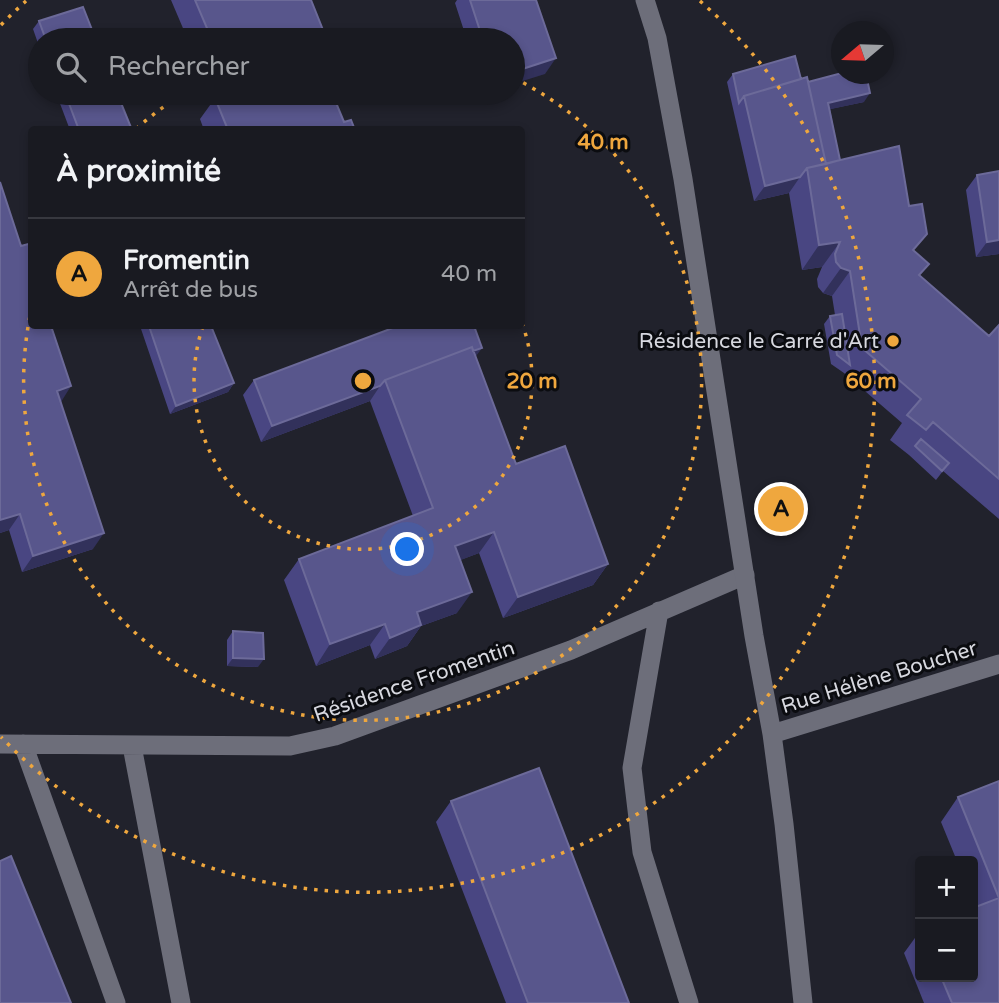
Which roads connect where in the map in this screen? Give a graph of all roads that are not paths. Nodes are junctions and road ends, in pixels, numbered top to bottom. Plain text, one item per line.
1 (645, 0) edge
2 (745, 575) junction
3 (659, 611) junction
4 (999, 664) edge
5 (772, 734) junction
6 (0, 744) edge
7 (23, 744) junction
8 (132, 746) junction
9 (116, 1003) edge
10 (181, 1003) edge
11 (689, 1003) edge
12 (803, 1003) edge

1 - 2 street
2 - 3 street, Résidence Fromentin
2 - 5 street
3 - 8 street, Résidence Fromentin
3 - 11 street
4 - 5 street, Rue Hélène Boucher
5 - 12 street
6 - 7 street, Résidence Fromentin
7 - 8 street, Résidence Fromentin
7 - 9 street
8 - 10 street

